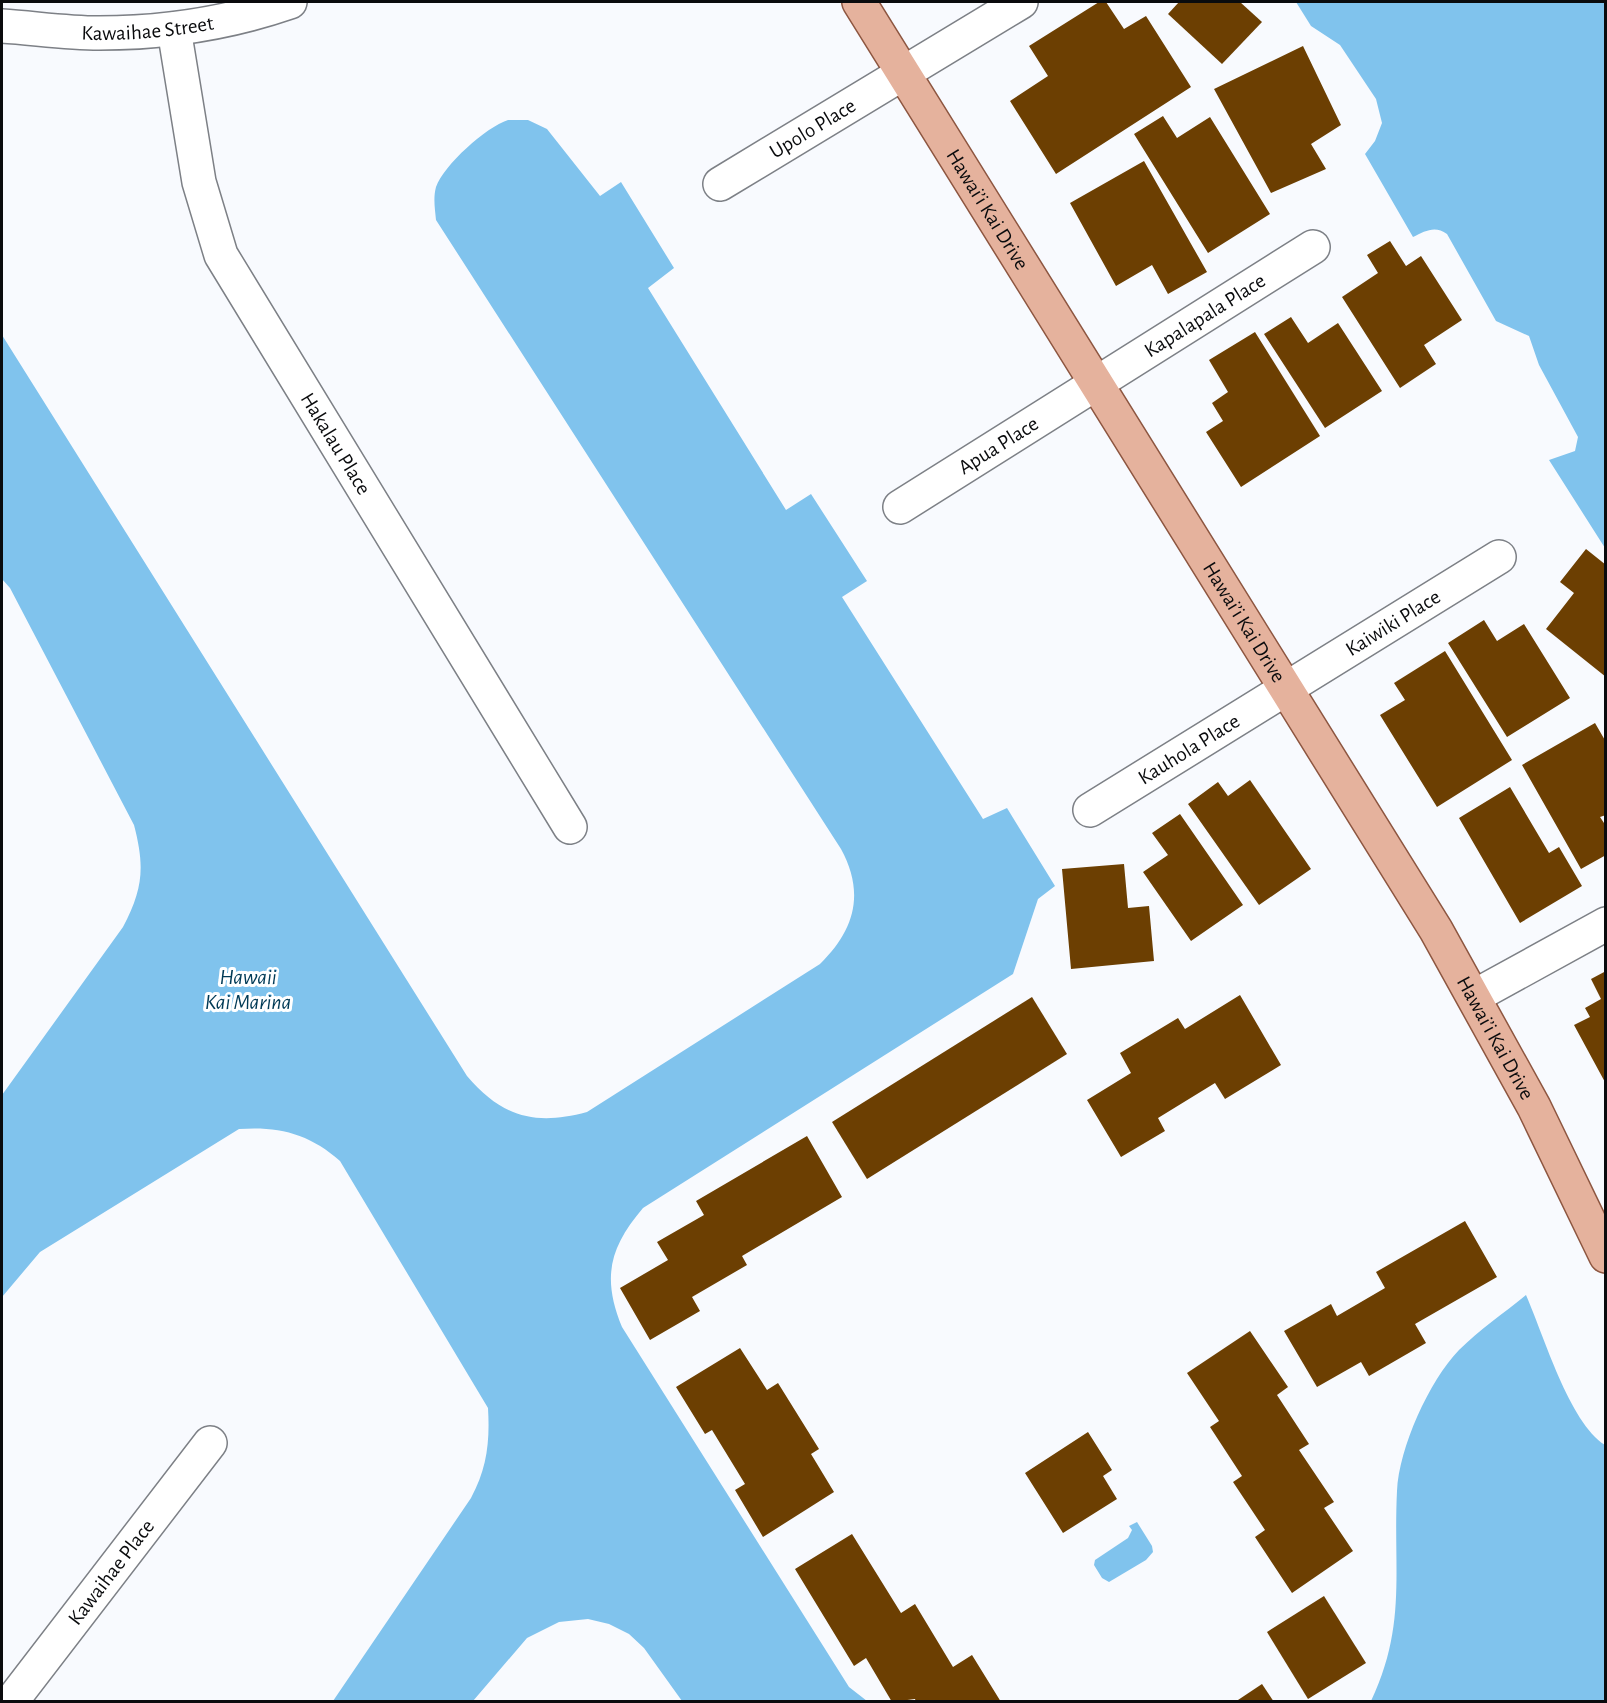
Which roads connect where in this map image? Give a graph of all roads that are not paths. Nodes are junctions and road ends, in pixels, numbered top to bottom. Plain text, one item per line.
1 (290, 2) edge
2 (859, 2) edge
3 (1021, 2) edge
4 (2, 26) edge
5 (174, 30) junction
6 (904, 72) junction
7 (720, 184) dead end
8 (1313, 247) dead end
9 (1095, 382) junction
10 (900, 507) dead end
11 (1499, 557) dead end
12 (1286, 689) junction
13 (1090, 810) dead end
14 (570, 826) dead end
15 (1605, 924) edge
16 (1475, 996) junction
17 (1605, 1256) edge
18 (210, 1443) dead end
19 (11, 1701) edge

1 - 5 street, Kawaihae Street
2 - 6 main road, Hawai’i Kai Drive
3 - 6 street, Upolo Place
4 - 5 street, Kawaihae Street
5 - 14 street, Hakalau Place
6 - 7 street, Upolo Place
6 - 9 main road, Hawai’i Kai Drive
8 - 9 street, Kapalapala Place
9 - 10 street, Apua Place
9 - 12 main road, Hawai’i Kai Drive
11 - 12 street, Kaiwiki Place
12 - 13 street, Kauhola Place
12 - 16 main road, Hawai’i Kai Drive
15 - 16 street
16 - 17 main road, Hawai’i Kai Drive
18 - 19 street, Kawaihae Place

